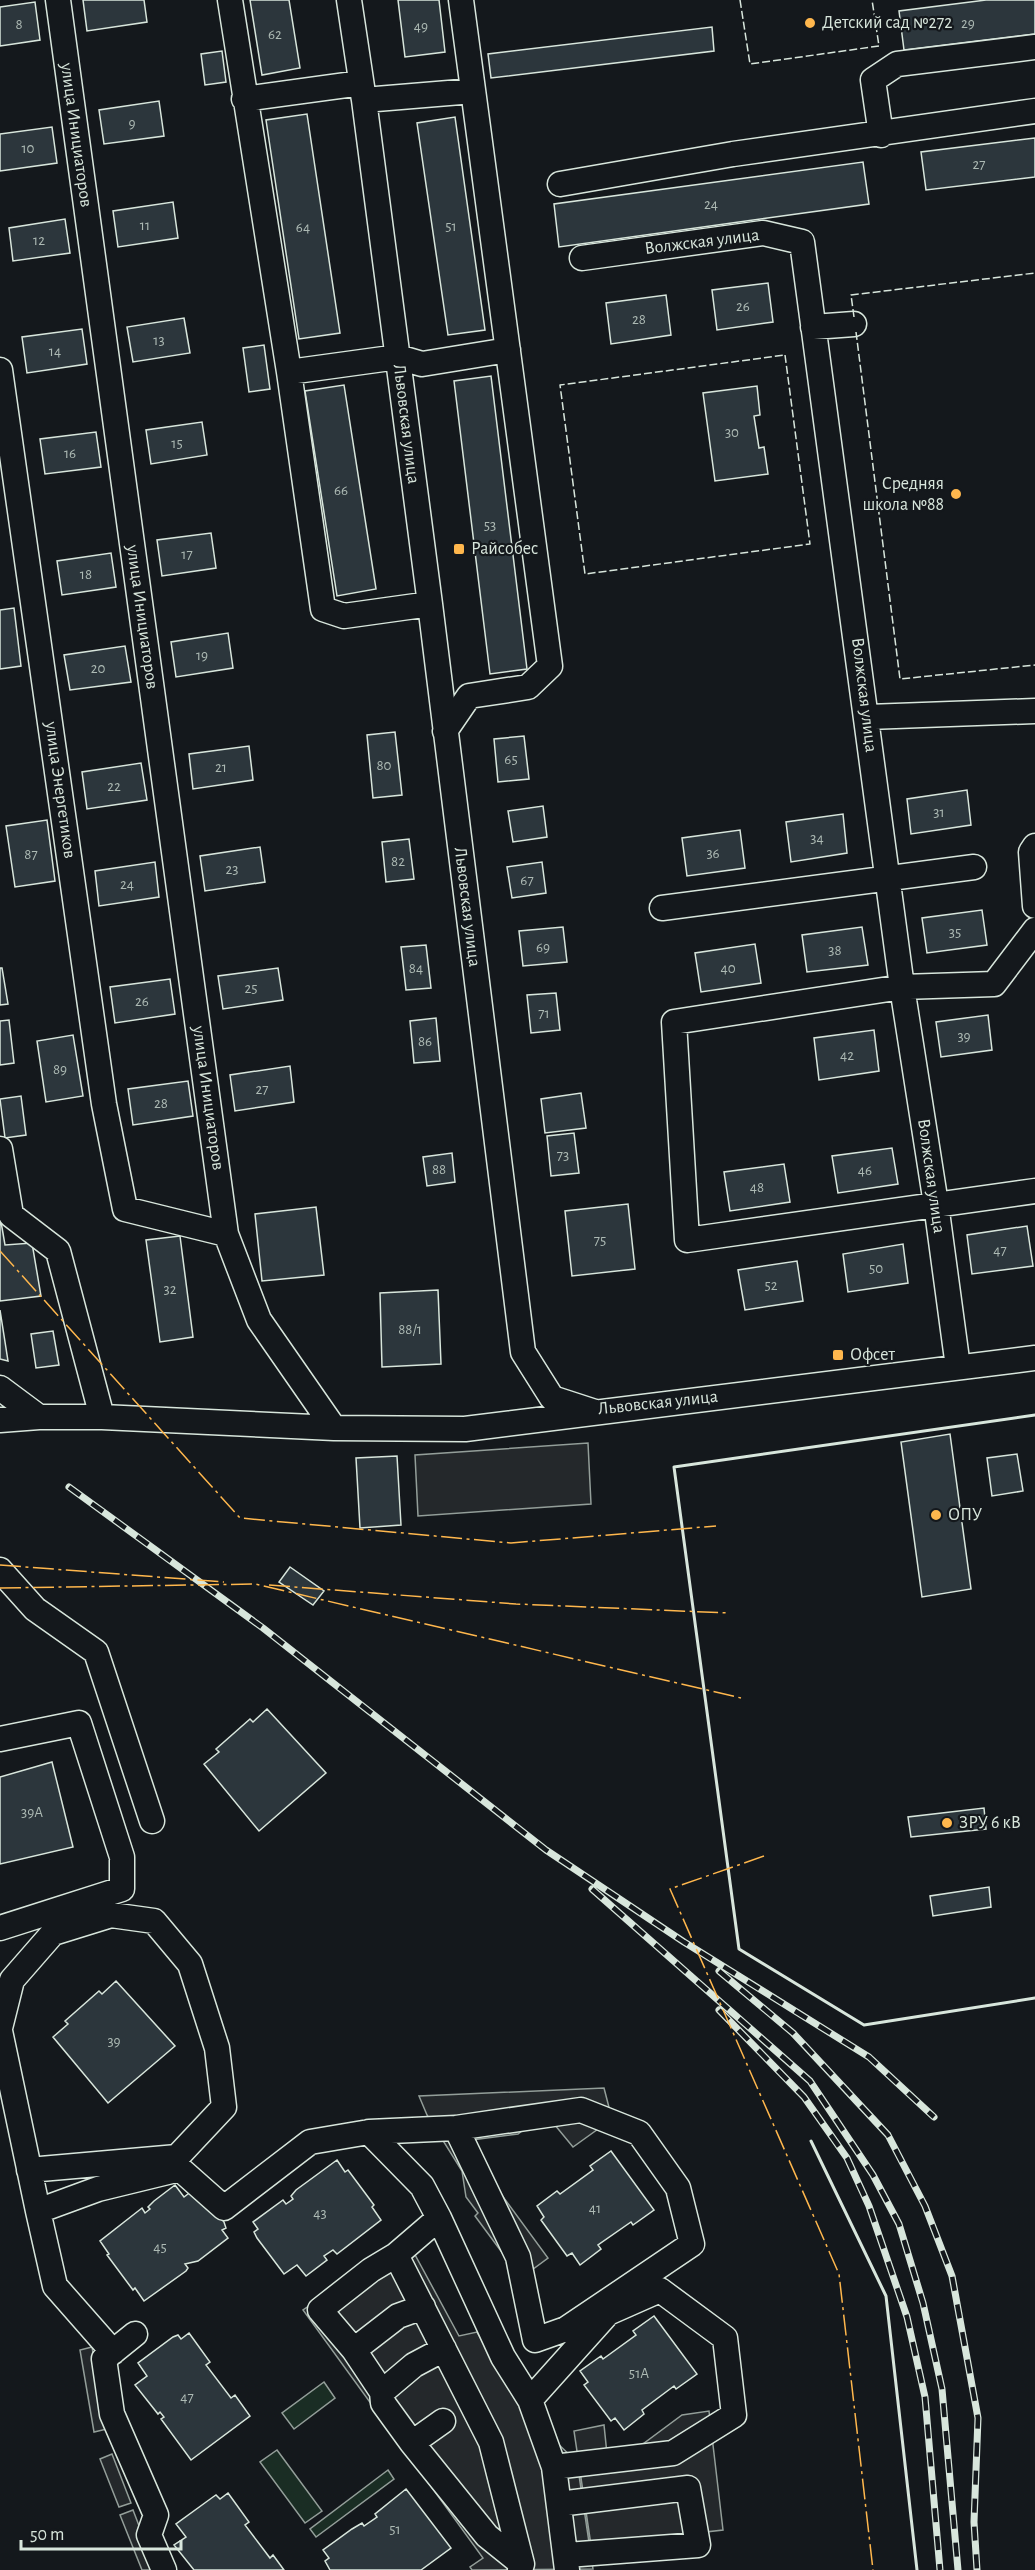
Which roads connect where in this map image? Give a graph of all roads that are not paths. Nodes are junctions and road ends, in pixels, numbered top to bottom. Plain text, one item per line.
1 (58, 0) edge
2 (230, 0) edge
3 (349, 0) edge
4 (461, 0) edge
5 (1035, 47) edge
6 (473, 91) junction
7 (363, 92) junction
8 (244, 99) junction
9 (1035, 111) edge
10 (881, 135) junction
11 (560, 184) dead end
12 (582, 258) dead end
13 (854, 324) dead end
14 (813, 327) junction
15 (508, 350) junction
16 (398, 357) junction
17 (0, 370) edge
18 (289, 372) junction
19 (430, 604) junction
20 (1035, 711) edge
21 (868, 717) junction
22 (445, 731) junction
23 (1035, 846) edge
24 (974, 867) dead end
25 (888, 878) junction
26 (1035, 906) edge
27 (662, 908) dead end
28 (1035, 930) edge
29 (902, 987) junction
30 (0, 1149) edge
31 (1035, 1191) edge
32 (936, 1204) junction
33 (226, 1234) junction
34 (1035, 1358) edge
35 (958, 1367) junction
36 (0, 1388) edge
37 (595, 1412) junction
38 (39, 1417) junction
39 (102, 1417) junction
40 (0, 1420) edge
41 (334, 1428) junction
42 (0, 1570) edge
43 (0, 1739) edge
44 (152, 1821) dead end
45 (0, 1928) edge
46 (0, 2030) edge
47 (456, 2128) junction
48 (369, 2132) junction
49 (29, 2170) junction
50 (38, 2211) junction
51 (439, 2218) junction
52 (396, 2255) junction
53 (423, 2307) junction
54 (135, 2334) dead end
55 (535, 2340) junction
56 (444, 2349) junction
57 (354, 2350) junction
58 (113, 2352) junction
59 (503, 2357) junction
60 (382, 2392) junction
61 (530, 2400) junction
62 (442, 2421) dead end
63 (412, 2443) junction
64 (554, 2467) junction
65 (559, 2504) junction
66 (567, 2562) edge
67 (521, 2567) edge
68 (164, 2570) edge

1 - 33 street, улица Инициаторов
2 - 8 street
3 - 7 street, Львовская улица
4 - 6 street
5 - 10 street
6 - 7 street
6 - 15 street
7 - 8 street
7 - 16 street, Львовская улица
8 - 18 street
9 - 10 street
10 - 11 street
12 - 14 street, Волжская улица
13 - 14 street
14 - 21 street, Волжская улица
15 - 16 street
15 - 22 street
16 - 18 street
16 - 19 street, Львовская улица
17 - 33 street, улица Энергетиков
18 - 19 street
19 - 22 street, Львовская улица
20 - 21 street
21 - 25 street, Волжская улица
22 - 37 street, Львовская улица
23 - 26 street
24 - 25 street
25 - 27 street
25 - 29 street, Волжская улица
28 - 29 street
29 - 32 street, Волжская улица
29 - 32 street
30 - 39 street
31 - 32 street
32 - 35 street, Волжская улица
33 - 41 street, улица Инициаторов
34 - 35 street, Львовская улица
35 - 37 street, Львовская улица
36 - 38 street
37 - 41 street
38 - 39 street
38 - 40 street
39 - 41 street
42 - 44 street
43 - 45 street
46 - 49 street
46 - 49 street
47 - 48 street
47 - 55 street
47 - 55 street
48 - 50 street
48 - 51 street
49 - 50 street
50 - 58 street
51 - 52 street
51 - 59 street
52 - 53 street
52 - 57 street
53 - 56 street
53 - 57 street
54 - 58 street
55 - 59 street
56 - 60 street
56 - 67 street
57 - 60 street
58 - 68 street
59 - 61 street
60 - 63 street
61 - 64 street
61 - 64 street
62 - 63 street
63 - 67 street
64 - 65 street
65 - 66 street
65 - 66 street

